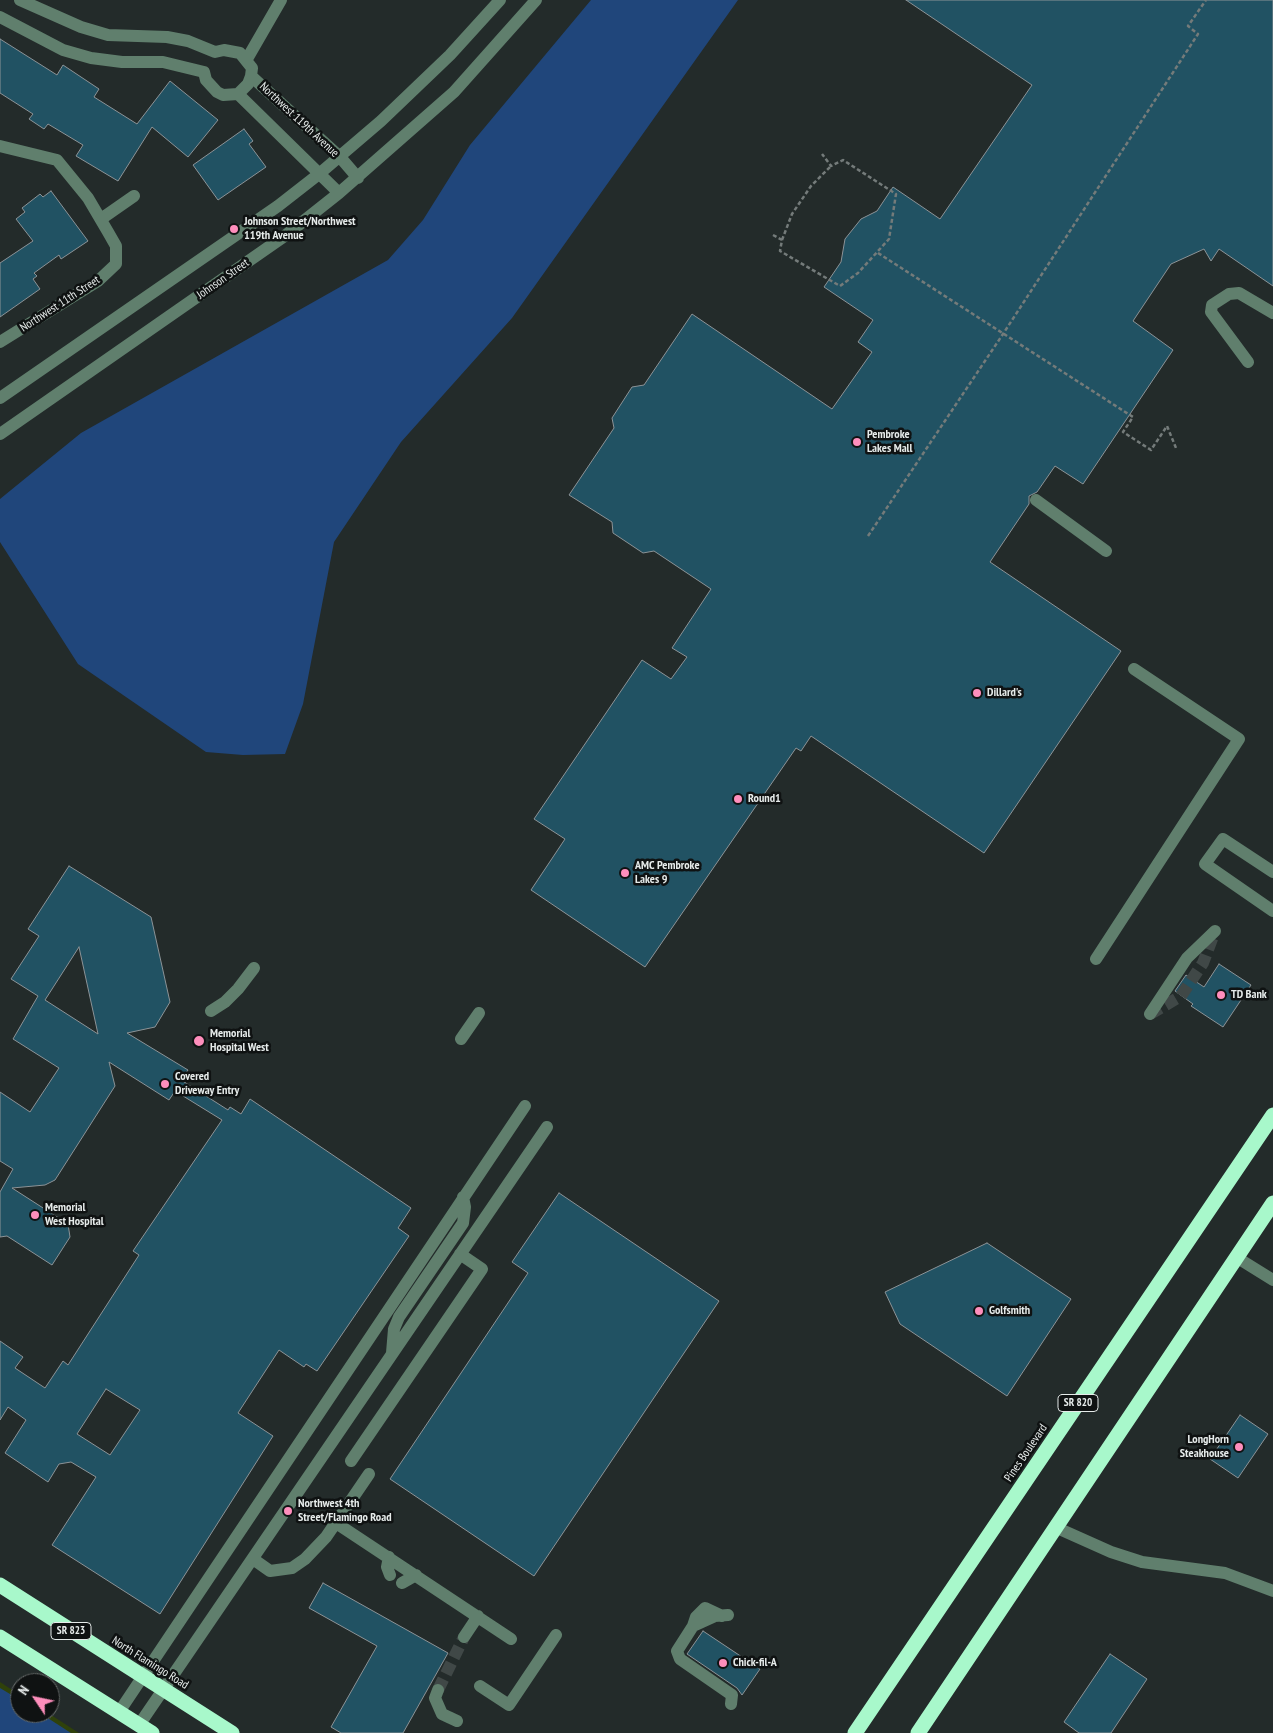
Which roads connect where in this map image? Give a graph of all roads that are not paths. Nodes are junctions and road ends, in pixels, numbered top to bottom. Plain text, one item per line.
1 (20, 0) edge
2 (281, 0) edge
3 (500, 0) edge
4 (536, 0) edge
5 (0, 17) edge
6 (215, 52) junction
7 (247, 59) junction
8 (204, 72) junction
9 (251, 76) junction
10 (238, 94) junction
11 (0, 146) edge
12 (340, 157) junction
13 (319, 174) junction
14 (358, 178) junction
15 (339, 193) junction
16 (134, 196) dead end
17 (101, 219) junction
18 (1273, 313) edge
19 (0, 342) edge
20 (1248, 362) dead end
21 (0, 398) edge
22 (0, 434) edge
23 (1036, 500) dead end
24 (1106, 551) dead end
25 (1134, 669) dead end
26 (1273, 872) edge
27 (1273, 911) edge
28 (1215, 931) dead end
29 (1096, 959) dead end
30 (254, 968) dead end
31 (211, 1011) dead end
32 (479, 1013) dead end
33 (1150, 1014) dead end
34 (461, 1038) dead end
35 (524, 1106) dead end
36 (1273, 1115) edge
37 (547, 1127) dead end
38 (463, 1197) junction
39 (1273, 1203) edge
40 (438, 1232) junction
41 (446, 1248) junction
42 (460, 1254) junction
43 (1236, 1257) junction
44 (1273, 1280) edge
45 (392, 1355) junction
46 (351, 1462) dead end
47 (369, 1474) dead end
48 (336, 1523) junction
49 (1055, 1527) junction
50 (389, 1557) junction
51 (253, 1559) junction
52 (416, 1575) junction
53 (390, 1576) dead end
54 (402, 1583) dead end
55 (0, 1585) edge
56 (1273, 1591) edge
57 (725, 1615) dead end
58 (478, 1616) junction
59 (556, 1635) dead end
60 (0, 1637) edge
61 (464, 1637) tunnel mouth
62 (511, 1639) dead end
63 (143, 1676) junction
64 (480, 1686) dead end
65 (164, 1690) junction
66 (438, 1690) tunnel mouth
67 (731, 1704) dead end
68 (119, 1712) junction
69 (457, 1721) dead end
70 (145, 1729) edge
71 (232, 1733) edge
72 (855, 1733) edge
73 (918, 1733) edge

1 - 6 street
2 - 7 street
3 - 12 street
4 - 14 street, Johnson Street
5 - 8 street
6 - 7 street
6 - 8 street
7 - 9 street, Northwest 119th Avenue
8 - 10 street
9 - 10 street
9 - 12 street, Northwest 119th Avenue
10 - 13 street, Northwest 119th Avenue
11 - 17 street, Northwest 11th Street
12 - 13 street
12 - 14 street, Northwest 119th Avenue
13 - 15 street, Northwest 119th Avenue
13 - 21 street
14 - 15 street, Johnson Street
15 - 22 street, Johnson Street
16 - 17 street
17 - 19 street, Northwest 11th Street
18 - 20 street
23 - 24 street
25 - 29 street
26 - 27 street
28 - 33 street
30 - 31 street
32 - 34 street
35 - 38 street
36 - 72 highway, Pines Boulevard / SR 820
37 - 42 street
38 - 40 street
38 - 41 street
39 - 43 highway
40 - 41 street
40 - 63 street
41 - 45 street
42 - 45 street
42 - 46 street
43 - 44 street
43 - 49 highway
45 - 51 street
47 - 48 street
48 - 50 street
48 - 51 street
49 - 56 street
49 - 73 highway
50 - 52 street
50 - 53 street
51 - 65 street
52 - 54 street
52 - 58 street
55 - 63 highway, North Flamingo Road / SR 823
57 - 67 street
58 - 61 street
58 - 62 street
59 - 64 street
60 - 68 highway
63 - 65 highway, North Flamingo Road / SR 823
63 - 68 street
65 - 70 street
65 - 71 highway, North Flamingo Road / SR 823
66 - 69 street
68 - 70 highway

